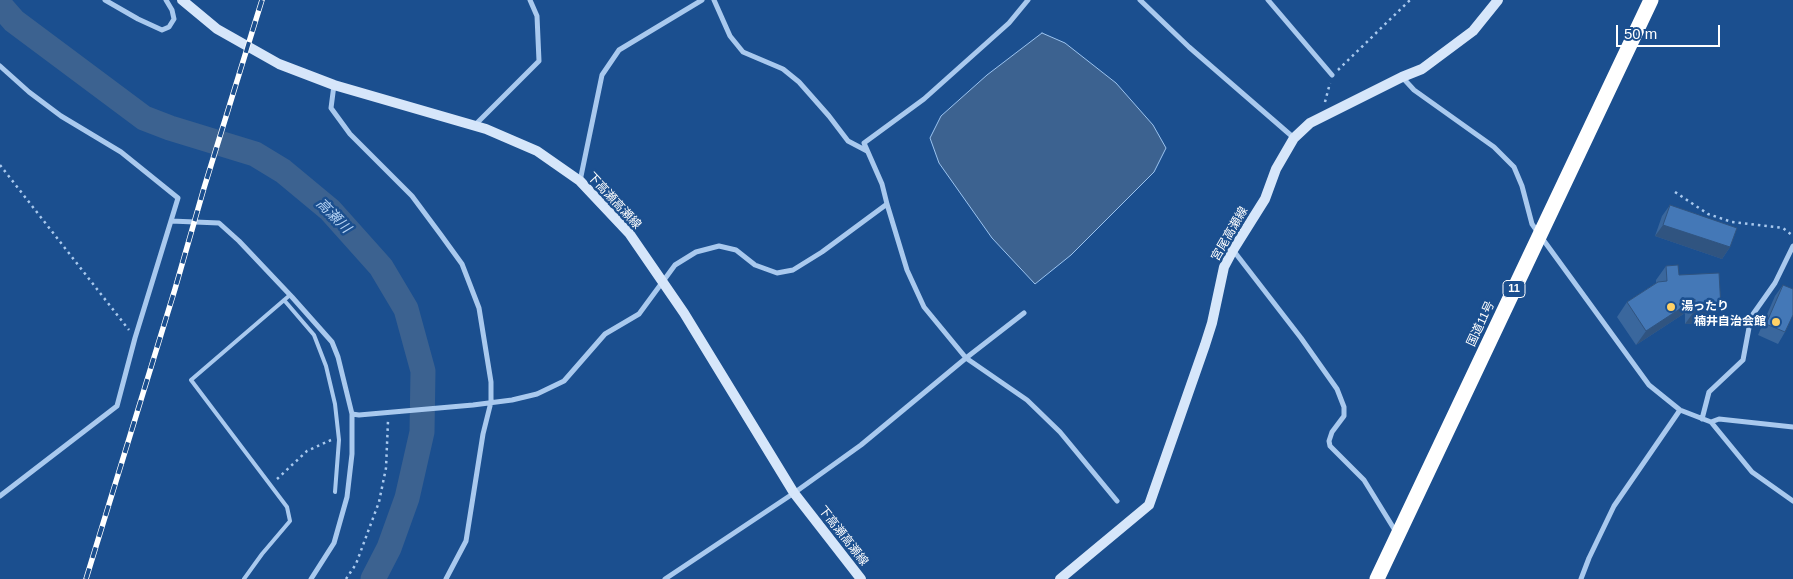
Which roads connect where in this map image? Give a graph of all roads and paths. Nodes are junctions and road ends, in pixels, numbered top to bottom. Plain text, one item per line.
1 (105, 0) edge
2 (166, 0) edge
3 (182, 0) edge
4 (530, 0) edge
5 (702, 0) edge
6 (714, 0) edge
7 (1028, 0) edge
8 (1140, 0) edge
9 (1268, 0) edge
10 (1410, 0) edge
11 (1498, 0) edge
12 (1651, 0) edge
13 (0, 66) edge
14 (1332, 75) junction
15 (1402, 77) junction
16 (334, 85) junction
17 (1324, 116) junction
18 (474, 125) junction
19 (1294, 138) junction
20 (868, 151) junction
21 (0, 165) edge
22 (580, 181) junction
23 (1675, 192) dead end
24 (886, 204) junction
25 (171, 221) junction
26 (1539, 234) junction
27 (1793, 236) edge
28 (1793, 246) edge
29 (1233, 250) junction
30 (662, 282) junction
31 (290, 295) junction
32 (284, 300) junction
33 (1024, 312) dead end
34 (136, 338) junction
35 (966, 358) junction
36 (491, 402) junction
37 (1680, 410) junction
38 (352, 414) junction
39 (1702, 419) junction
40 (388, 421) dead end
41 (1711, 422) junction
42 (1793, 427) edge
43 (339, 436) junction
44 (270, 485) junction
45 (335, 492) dead end
46 (794, 493) junction
47 (0, 496) edge
48 (1117, 501) dead end
49 (1793, 501) edge
50 (1398, 535) junction
51 (244, 579) edge
52 (311, 579) edge
53 (346, 579) edge
54 (446, 579) edge
55 (665, 579) edge
56 (861, 579) edge
57 (1060, 579) edge
58 (1377, 579) edge
59 (1581, 579) edge

1 - 2 street
3 - 16 main road, 下高瀬高瀬線
4 - 18 street
5 - 22 street
6 - 20 street
7 - 20 street
8 - 19 street
9 - 14 street
10 - 14 path
11 - 15 main road, 宮尾高瀬線
12 - 26 highway, 国道11号 / 11
13 - 25 street
14 - 17 path
15 - 17 main road, 宮尾高瀬線
15 - 26 street
16 - 18 main road, 下高瀬高瀬線
16 - 36 street
17 - 19 main road, 宮尾高瀬線
18 - 22 main road, 下高瀬高瀬線
19 - 29 main road, 宮尾高瀬線
20 - 24 street
21 - 34 path
22 - 30 main road, 下高瀬高瀬線
23 - 27 path
24 - 30 street
24 - 35 street
25 - 31 street
25 - 34 street
26 - 37 street
26 - 50 highway, 国道11号 / 11
28 - 39 street
29 - 50 street
29 - 57 main road, 宮尾高瀬線
30 - 36 street
30 - 46 main road, 下高瀬高瀬線
31 - 32 lane
31 - 38 street
32 - 43 lane
32 - 44 lane
33 - 35 street
34 - 47 street
35 - 46 street
35 - 48 street
36 - 38 street
36 - 54 street
37 - 39 street
37 - 59 street
38 - 52 street
39 - 41 street
40 - 53 path
41 - 42 street
41 - 49 street
43 - 44 path
43 - 45 lane
44 - 51 lane
46 - 55 street
46 - 56 main road, 下高瀬高瀬線
50 - 58 highway, 国道11号 / 11

